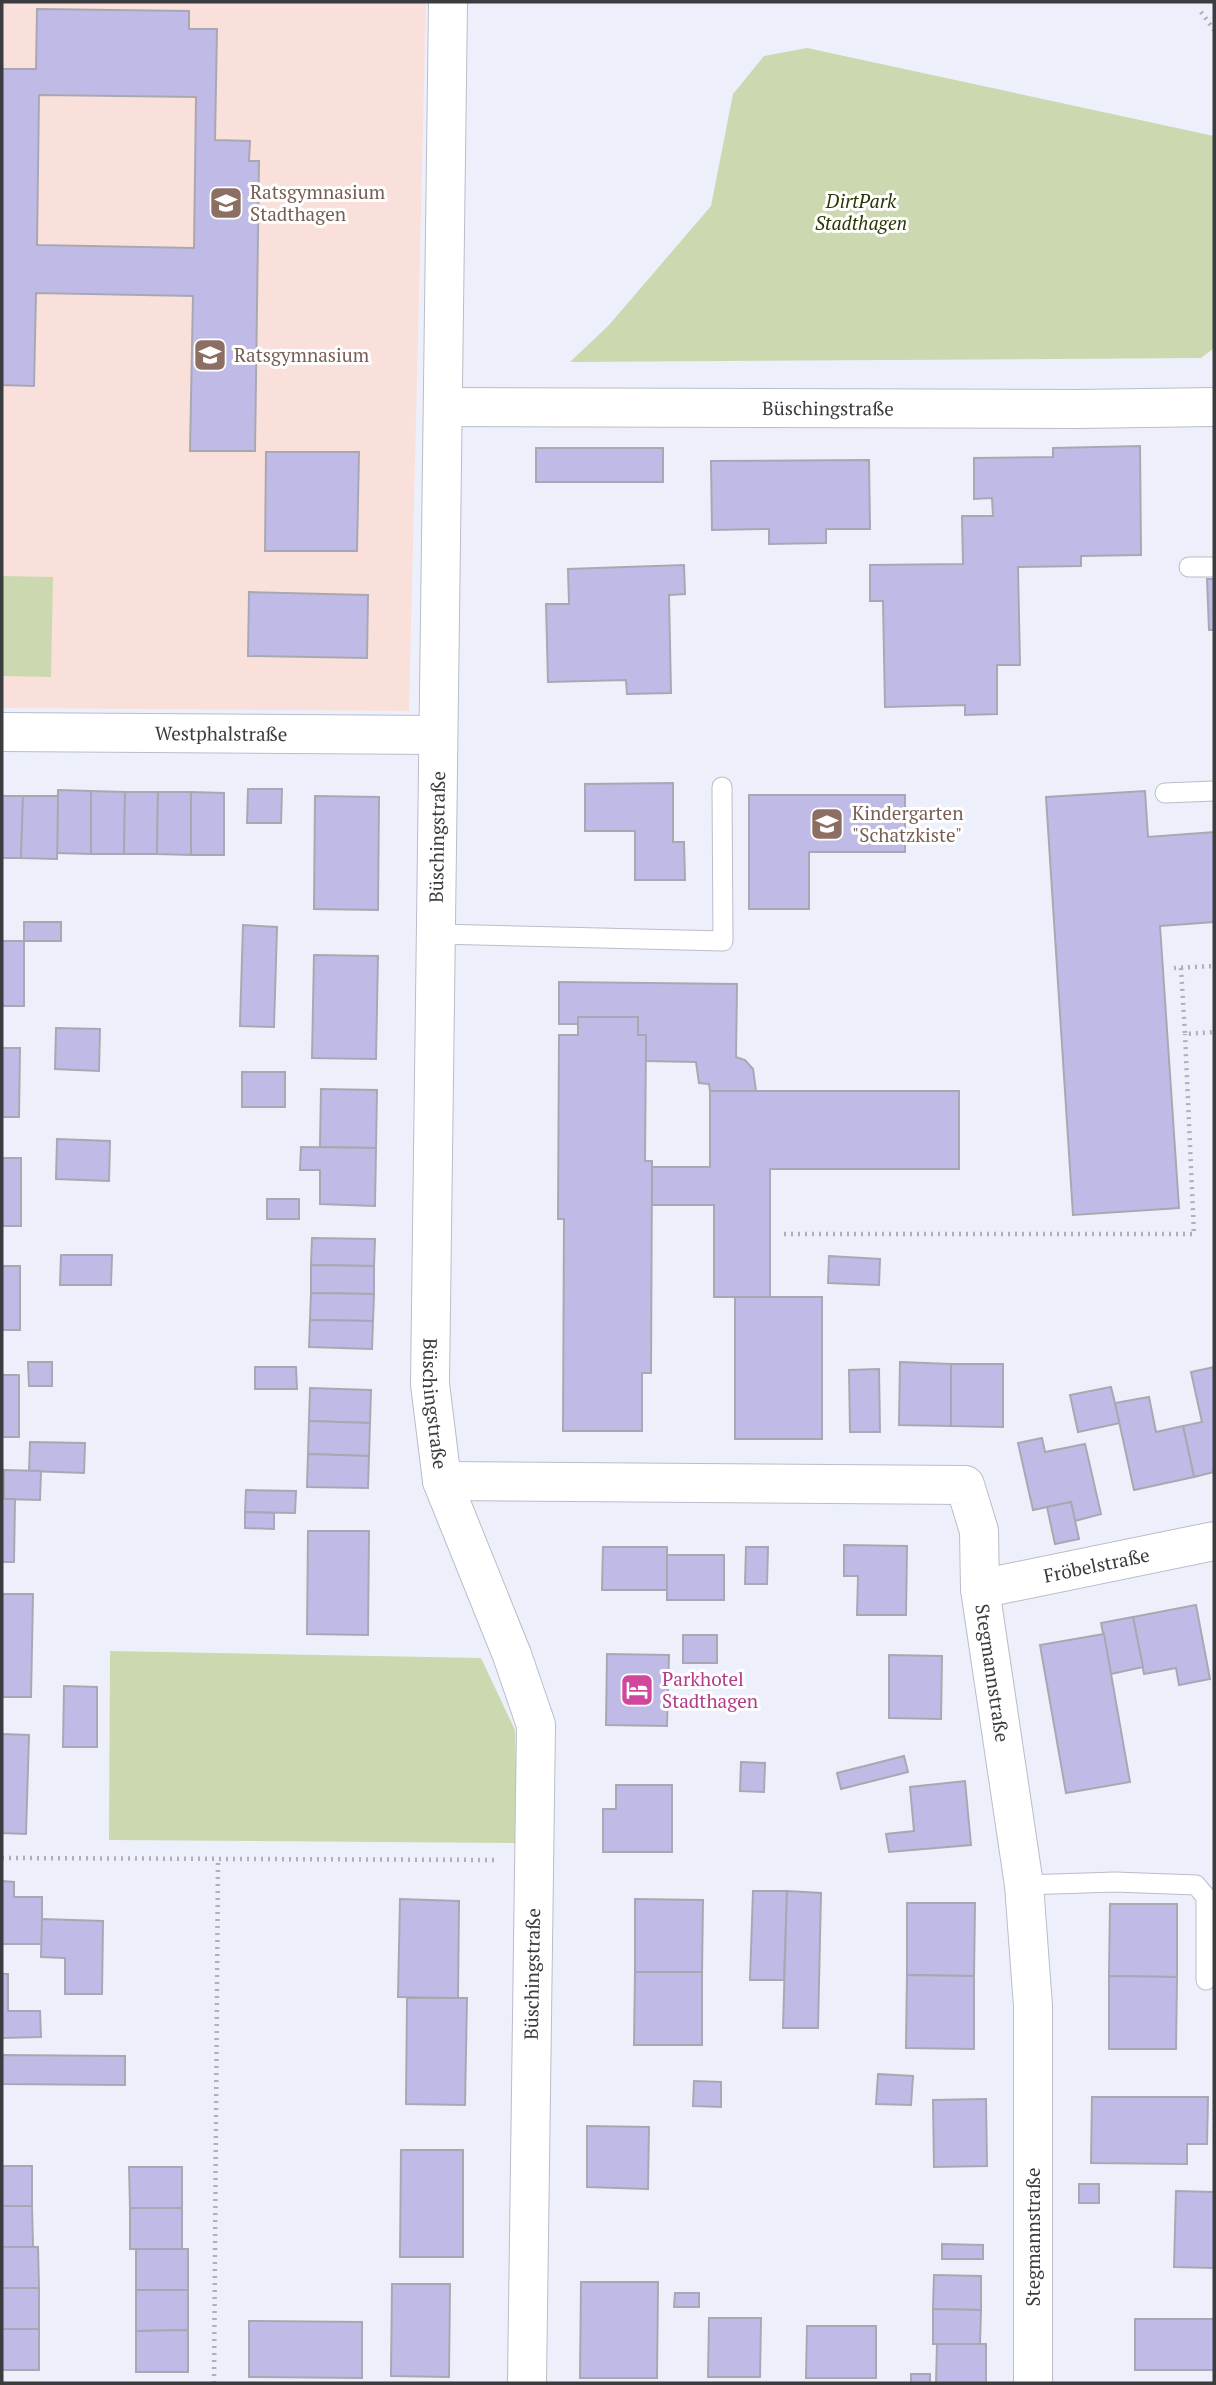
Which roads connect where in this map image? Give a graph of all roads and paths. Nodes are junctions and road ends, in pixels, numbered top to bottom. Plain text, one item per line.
1 (448, 2) edge
2 (1201, 12) dead end
3 (1214, 30) edge
4 (443, 407) junction
5 (1214, 407) edge
6 (1189, 567) dead end
7 (1214, 567) edge
8 (2, 732) edge
9 (438, 735) junction
10 (722, 787) dead end
11 (1214, 792) edge
12 (1165, 793) dead end
13 (435, 934) junction
14 (1214, 966) edge
15 (1174, 968) dead end
16 (1181, 968) junction
17 (1214, 1032) edge
18 (1185, 1034) junction
19 (784, 1234) dead end
20 (442, 1481) junction
21 (1214, 1541) edge
22 (980, 1589) junction
23 (2, 1858) edge
24 (218, 1858) junction
25 (534, 1860) junction
26 (1024, 1885) junction
27 (1206, 1980) dead end
28 (214, 2383) edge
29 (527, 2383) edge
30 (1033, 2383) edge

1 - 4 street, Büschingstraße
2 - 3 path
4 - 5 street, Büschingstraße
4 - 9 street, Büschingstraße
6 - 7 lane
8 - 9 street, Westphalstraße
9 - 13 street, Büschingstraße
10 - 13 lane
11 - 12 lane
13 - 20 street, Büschingstraße
14 - 16 path
15 - 16 path
16 - 18 path
17 - 18 path
18 - 19 path
20 - 22 street, Stegmannstraße
20 - 25 street, Büschingstraße
21 - 22 street, Fröbelstraße
22 - 26 street, Stegmannstraße
23 - 24 path
24 - 25 path
24 - 28 path
25 - 29 street, Büschingstraße
26 - 27 lane
26 - 30 street, Stegmannstraße

